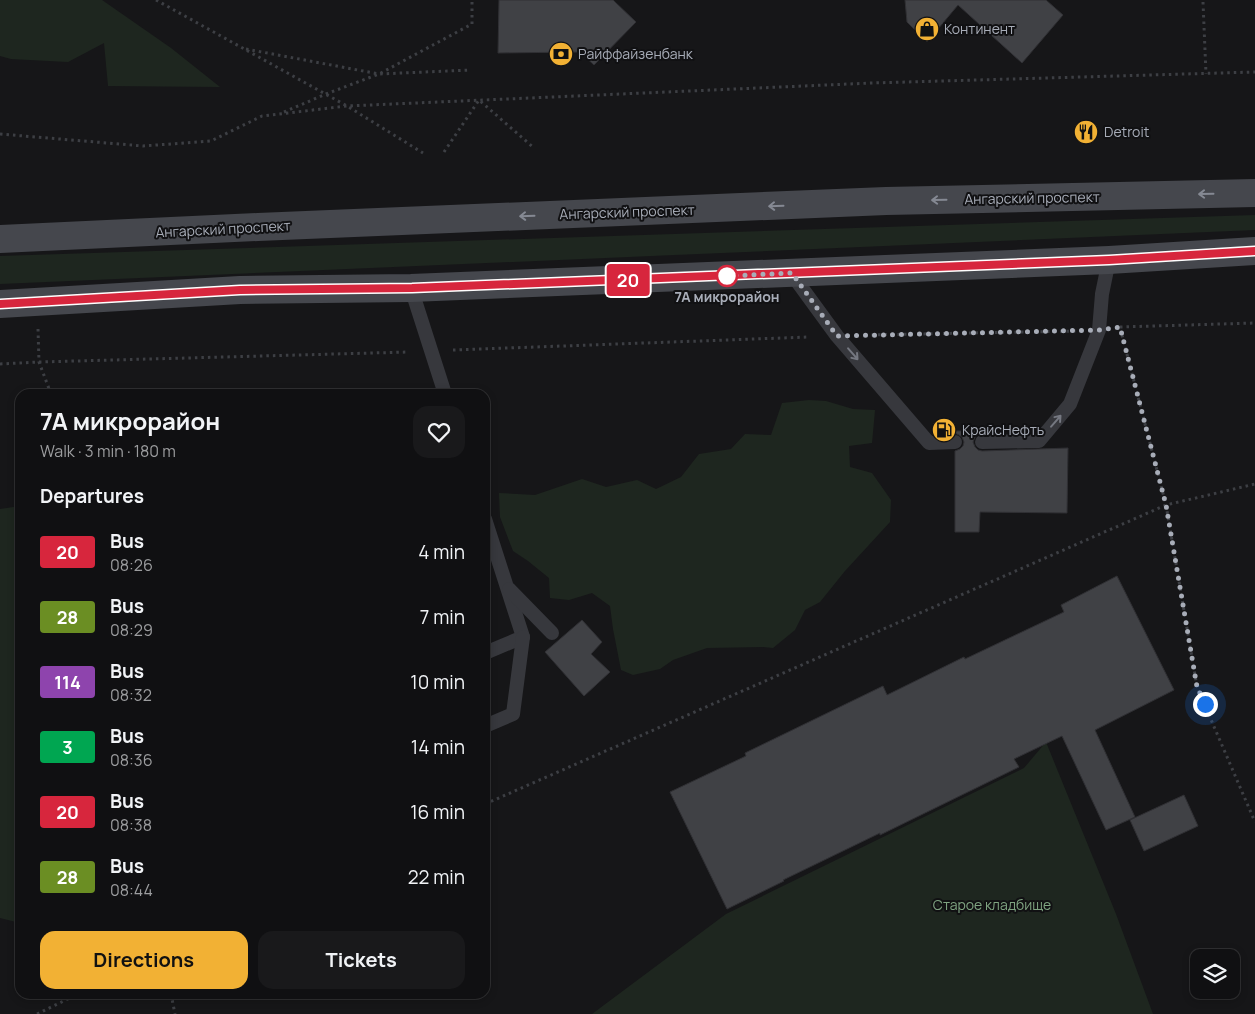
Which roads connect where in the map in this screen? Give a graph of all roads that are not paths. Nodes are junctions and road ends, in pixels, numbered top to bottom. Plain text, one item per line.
1 (1255, 193) edge
2 (0, 239) edge
3 (1255, 251) edge
4 (1109, 260) junction
5 (792, 273) junction
6 (412, 288) junction
7 (0, 304) edge
8 (443, 389) edge
9 (955, 442) dead end
10 (982, 442) dead end
11 (490, 534) edge
12 (507, 587) junction
13 (552, 633) dead end
14 (523, 637) junction
15 (490, 651) edge
16 (490, 724) edge

1 -> 2 street, Ангарский проспект
3 - 4 street
4 - 5 street
10 -> 4 lane
5 - 6 street
5 -> 9 lane
6 - 7 street
6 - 8 lane
11 - 12 lane
12 - 13 lane
12 - 14 lane
14 - 15 lane
14 - 16 lane

